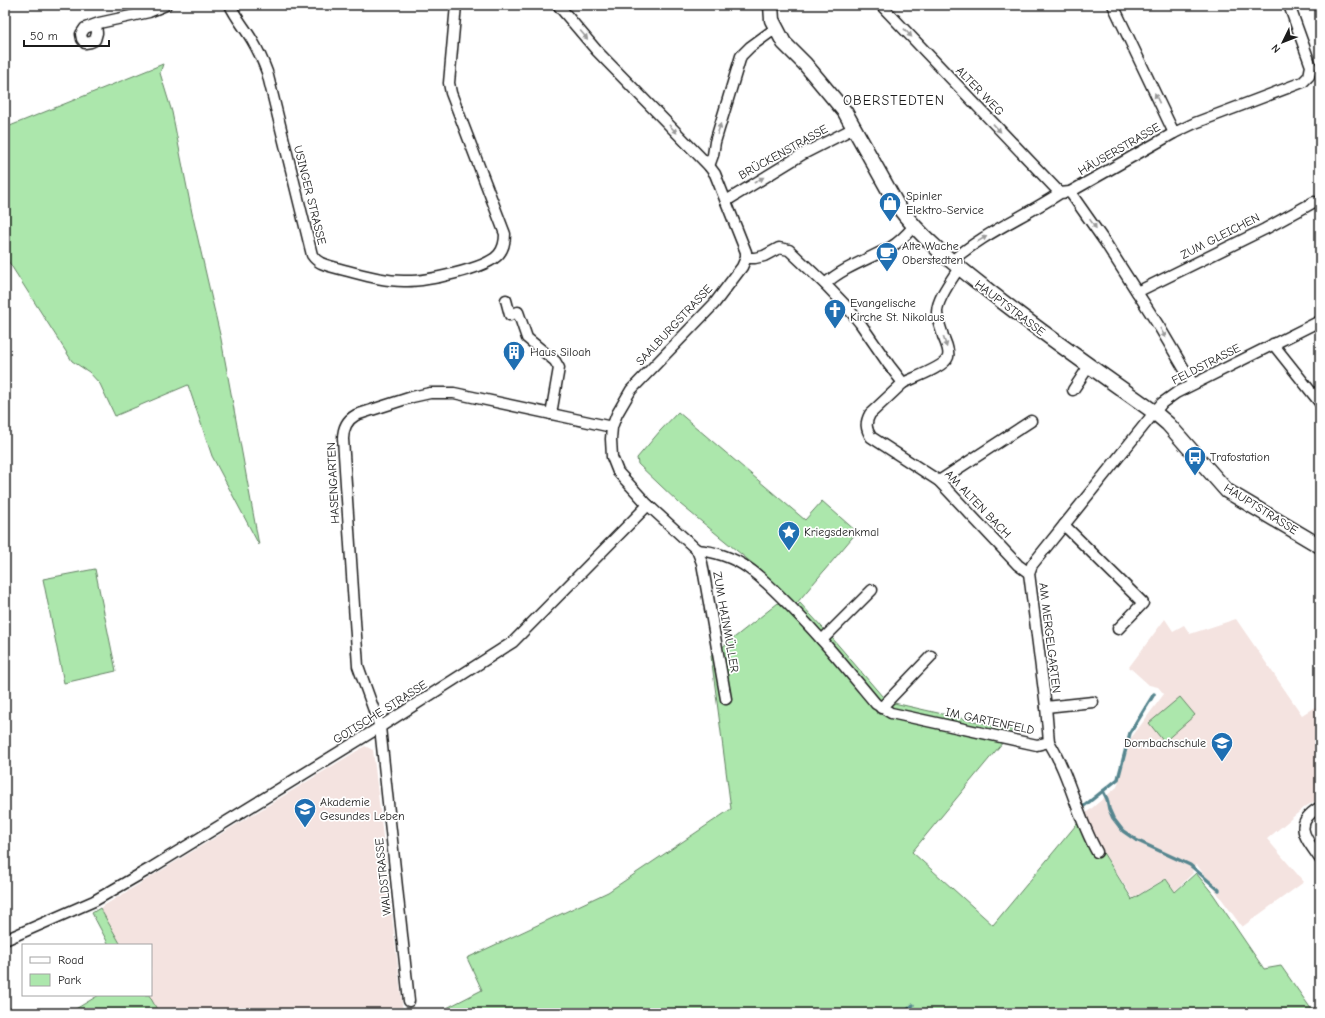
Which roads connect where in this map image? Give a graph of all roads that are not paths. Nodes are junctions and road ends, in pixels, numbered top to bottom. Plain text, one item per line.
1 (166, 5) edge
2 (230, 5) edge
3 (456, 5) edge
4 (558, 5) edge
5 (771, 5) edge
6 (881, 5) edge
7 (1113, 5) edge
8 (1289, 5) edge
9 (96, 25) dead end
10 (776, 28) junction
11 (854, 128) junction
12 (1174, 133) junction
13 (709, 166) junction
14 (1065, 193) junction
15 (726, 201) junction
16 (1314, 202) dead end
17 (914, 226) junction
18 (746, 258) junction
19 (955, 264) junction
20 (825, 284) junction
21 (1137, 292) junction
22 (506, 300) dead end
23 (1320, 321) edge
24 (1274, 344) junction
25 (1089, 366) junction
26 (903, 383) junction
27 (1193, 384) junction
28 (1073, 390) dead end
29 (1320, 403) edge
30 (1154, 412) junction
31 (551, 414) junction
32 (1031, 421) dead end
33 (612, 427) junction
34 (939, 481) junction
35 (648, 505) junction
36 (1064, 525) junction
37 (1320, 546) edge
38 (697, 550) junction
39 (1029, 573) junction
40 (872, 590) dead end
41 (1118, 629) dead end
42 (822, 640) junction
43 (931, 656) dead end
44 (726, 699) dead end
45 (1094, 702) dead end
46 (1046, 707) junction
47 (881, 708) junction
48 (380, 727) junction
49 (1049, 742) junction
50 (1320, 807) edge
51 (1097, 852) dead end
52 (1320, 859) edge
53 (5, 940) edge
54 (409, 1001) dead end

1 - 9 street
2 - 3 street, USINGER STRASSE
4 -> 13 street
5 - 10 street, HAUPTSTRASSE
6 -> 14 street, ALTER WEG
12 -> 7 street
8 - 12 street, HÄUSERSTRASSE
10 - 11 street, HAUPTSTRASSE
13 -> 10 street
15 -> 11 street, BRÜCKENSTRASSE
11 - 17 street, HAUPTSTRASSE
12 - 14 street, HÄUSERSTRASSE
13 - 15 street
19 -> 14 street, HÄUSERSTRASSE
14 -> 21 street, ALTER WEG
15 - 18 street
16 - 21 street, ZUM GLEICHEN
17 - 19 street, HAUPTSTRASSE
17 - 20 street
18 - 20 street
18 - 33 street, SAALBURGSTRASSE
19 - 25 street, HAUPTSTRASSE
19 -> 26 street, HÄUSERSTRASSE
20 - 26 street
21 -> 27 street, ALTER WEG
22 - 31 street
23 - 24 street, FELDSTRASSE
24 - 27 street, FELDSTRASSE
24 - 29 street
25 - 28 street
25 - 30 street, HAUPTSTRASSE
26 - 34 street, AM ALTEN BACH
27 - 30 street, FELDSTRASSE
30 - 36 street
30 - 37 street, HAUPTSTRASSE
31 - 33 street, HASENGARTEN
31 - 48 street, HASENGARTEN
32 - 34 street
33 - 35 street, SAALBURGSTRASSE
34 - 39 street, AM ALTEN BACH
35 - 38 street, SAALBURGSTRASSE
35 - 48 street, GOTISCHE STRASSE
36 - 39 street
36 - 41 street
38 - 42 street, IM GARTENFELD
38 - 44 street, ZUM HAINMÜLLER
39 - 46 street, AM MERGELGARTEN
40 - 42 street
42 - 47 street, IM GARTENFELD
43 - 47 street
45 - 46 street, AM MERGELGARTEN
46 - 49 street, AM MERGELGARTEN
47 - 49 street, IM GARTENFELD
48 - 53 street, GOTISCHE STRASSE
48 - 54 street, WALDSTRASSE
49 - 51 street, IM GARTENFELD
50 - 52 street

